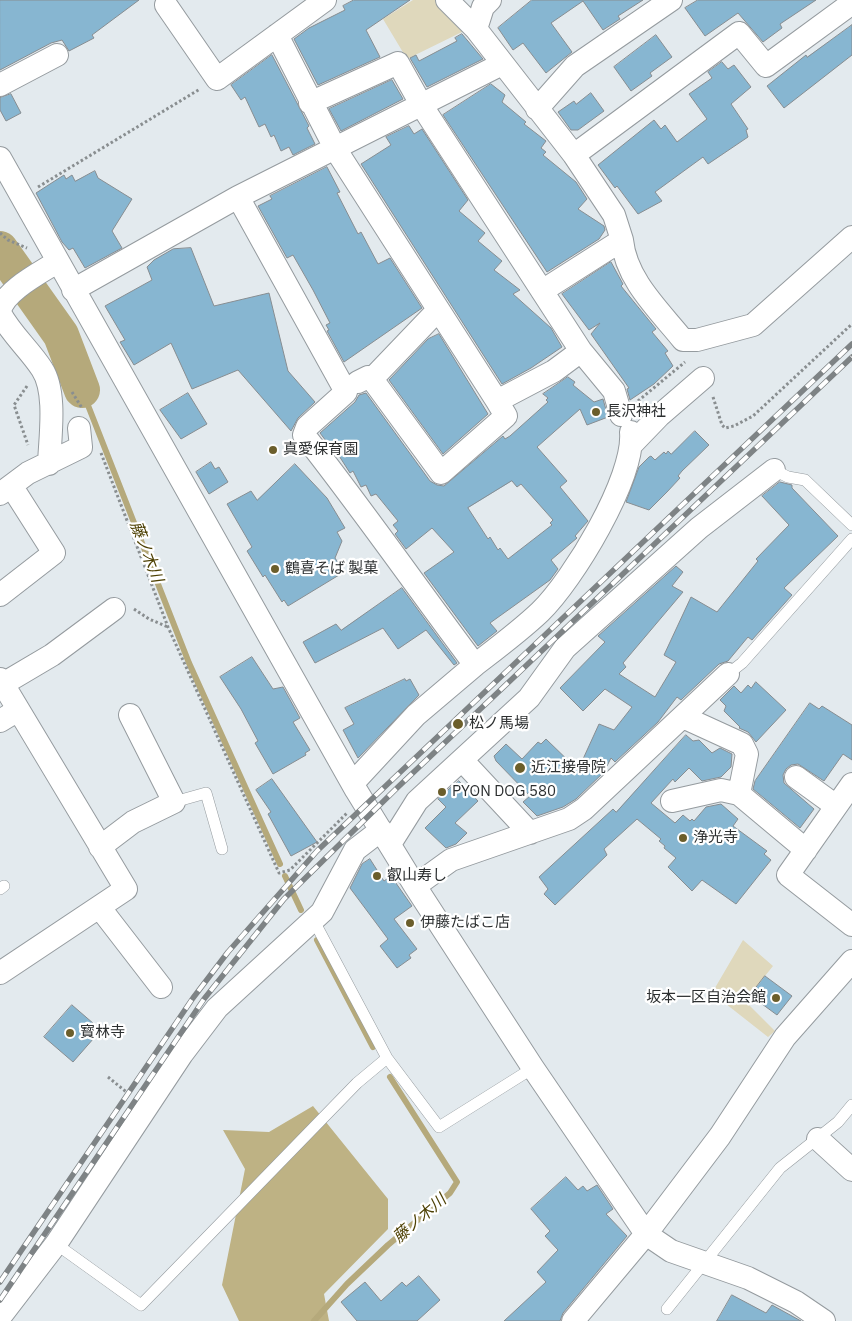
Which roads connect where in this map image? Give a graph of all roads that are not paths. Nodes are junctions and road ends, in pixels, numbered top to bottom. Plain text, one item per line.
1 (325, 0) edge
2 (447, 0) edge
3 (490, 0) edge
4 (670, 0) edge
5 (852, 3) edge
6 (166, 5) dead end
7 (476, 29) junction
8 (277, 35) junction
9 (57, 55) dead end
10 (502, 64) junction
11 (0, 85) edge
12 (310, 103) junction
13 (422, 106) junction
14 (538, 109) junction
15 (336, 150) junction
16 (574, 154) junction
17 (0, 158) edge
18 (238, 197) junction
19 (852, 237) edge
20 (622, 240) junction
21 (57, 262) junction
22 (73, 290) junction
23 (542, 292) junction
24 (438, 310) junction
25 (0, 312) edge
26 (581, 351) junction
27 (703, 378) road end
28 (372, 380) junction
29 (346, 392) junction
30 (497, 400) junction
31 (82, 422) road end
32 (628, 430) junction
33 (43, 466) junction
34 (774, 470) joint
35 (6, 491) edge
36 (852, 525) edge
37 (852, 539) edge
38 (0, 595) edge
39 (114, 610) road end
40 (475, 665) junction
41 (728, 674) joint
42 (2, 682) edge
43 (9, 715) edge
44 (130, 716) dead end
45 (683, 717) junction
46 (462, 760) junction
47 (796, 777) dead end
48 (852, 784) edge
49 (357, 790) junction
50 (739, 794) junction
51 (174, 802) junction
52 (672, 802) dead end
53 (836, 806) junction
54 (530, 833) junction
55 (385, 837) junction
56 (100, 847) junction
57 (222, 849) dead end
58 (806, 850) junction
59 (415, 886) junction
60 (100, 908) junction
61 (314, 921) junction
62 (852, 925) edge
63 (852, 961) edge
64 (0, 973) edge
65 (161, 987) dead end
66 (387, 1058) junction
67 (533, 1068) junction
68 (852, 1105) edge
69 (818, 1139) junction
70 (852, 1170) edge
71 (646, 1234) junction
72 (56, 1244) junction
73 (703, 1262) junction
74 (667, 1309) dead end
75 (0, 1317) edge
76 (573, 1321) edge
77 (824, 1321) edge

1 - 8 street
2 - 7 street
3 - 7 street
4 - 14 street
5 - 16 street
6 - 8 street
7 - 10 street
8 - 12 street
9 - 11 street
10 - 13 street
10 - 14 street
12 - 13 street
12 - 15 street
13 - 15 street
13 - 23 street
14 - 16 street
15 - 18 street
15 - 24 street
16 - 20 street
17 - 21 street
18 - 22 street
18 - 29 street
19 - 20 street
20 - 23 street
21 - 22 street
21 - 25 street
22 - 49 street
23 - 26 street
24 - 28 street
24 - 30 street
25 - 33 street
26 - 30 street
26 - 32 street
27 - 32 street
28 - 29 street
28 - 30 street
29 - 40 street
31 - 33 street
32 - 40 street
33 - 35 street
34 - 36 lane
34 - 46 street
35 - 38 street
37 - 41 lane
39 - 42 street
40 - 49 street
41 - 45 street
42 - 43 street
43 - 56 street
44 - 51 street
45 - 50 street
45 - 54 street
46 - 54 street
46 - 55 street
47 - 53 street
48 - 53 street
49 - 55 street
50 - 52 street
50 - 58 street
51 - 56 street
51 - 57 lane
53 - 58 street
54 - 59 street
55 - 59 street
55 - 61 street
56 - 60 street
58 - 62 street
59 - 67 street
60 - 64 street
60 - 65 street
61 - 66 lane
61 - 72 street
63 - 71 street
66 - 67 lane
66 - 72 lane
67 - 71 street
68 - 69 lane
69 - 70 street
69 - 73 lane
71 - 73 street
71 - 76 street
72 - 75 street
73 - 74 lane
73 - 77 street

